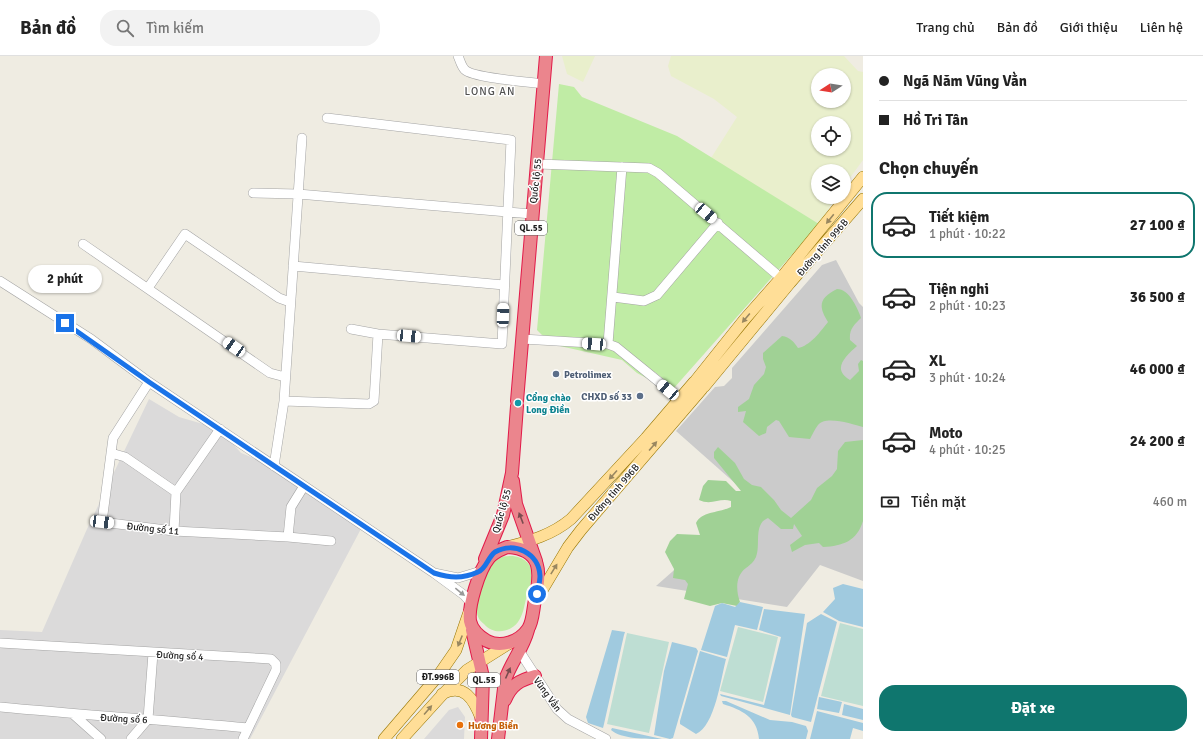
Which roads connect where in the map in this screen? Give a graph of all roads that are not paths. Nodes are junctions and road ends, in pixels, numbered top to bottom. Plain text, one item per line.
1 (458, 56) edge
2 (546, 56) edge
3 (544, 84) junction
4 (327, 118) dead end
5 (302, 138) dead end
6 (537, 164) junction
7 (622, 167) junction
8 (863, 178) edge
9 (252, 193) dead end
10 (298, 194) junction
11 (863, 199) edge
12 (508, 212) junction
13 (532, 214) junction
14 (718, 224) junction
15 (83, 244) dead end
16 (293, 266) junction
17 (781, 278) junction
18 (0, 280) edge
19 (504, 285) junction
20 (148, 288) junction
21 (613, 297) junction
22 (290, 302) junction
23 (351, 328) dead end
24 (378, 334) junction
25 (522, 339) junction
26 (608, 344) junction
27 (285, 377) junction
28 (149, 382) junction
29 (699, 385) junction
30 (680, 399) junction
31 (284, 401) junction
32 (220, 429) junction
33 (111, 453) junction
34 (274, 466) junction
35 (512, 473) junction
36 (304, 486) junction
37 (176, 492) junction
38 (174, 531) junction
39 (288, 537) junction
40 (331, 541) dead end
41 (530, 541) junction
42 (507, 547) junction
43 (538, 568) junction
44 (481, 571) junction
45 (434, 573) junction
46 (535, 603) junction
47 (471, 604) junction
48 (470, 623) junction
49 (528, 629) junction
50 (510, 643) junction
51 (0, 644) edge
52 (520, 652) junction
53 (153, 653) junction
54 (481, 661) junction
55 (535, 676) junction
56 (442, 694) junction
57 (0, 707) edge
58 (501, 710) junction
59 (74, 715) junction
60 (148, 719) junction
61 (482, 720) junction
62 (248, 728) junction
63 (101, 739) edge
64 (131, 739) edge
65 (243, 739) edge
66 (384, 739) edge
67 (402, 739) edge
68 (481, 739) edge
69 (498, 739) edge
70 (606, 739) edge

1 - 3 street
2 - 3 highway, Quốc lộ 55 / QL.55
3 - 6 highway, Quốc lộ 55 / QL.55
4 - 12 street
5 - 10 street
6 - 7 street
6 - 13 highway, Quốc lộ 55 / QL.55
7 - 14 street
7 - 21 street
8 -> 17 main road, Đường tỉnh 996B
9 - 10 street
10 - 12 street
10 - 16 street
11 - 29 main road, Đường tỉnh 996B
12 - 13 street
12 - 19 street
13 - 25 highway, Quốc lộ 55 / QL.55
14 - 17 street
14 - 21 street
15 - 20 street
16 - 19 street
16 - 22 street
17 -> 29 main road, Đường tỉnh 996B
18 - 28 street
19 - 24 street
20 - 22 street
20 - 27 street
21 - 26 street
22 - 27 street
23 - 24 street
24 - 31 street
25 - 26 street
25 - 35 highway, Quốc lộ 55 / QL.55
26 - 30 street
27 - 31 street
28 - 32 street
28 - 33 street, Đường số 11
29 - 30 main road, Đường tỉnh 996B
46 -> 29 main road, Đường tỉnh 996B
30 -> 41 main road, Đường tỉnh 996B
31 - 34 street
32 - 34 street
32 - 37 street
33 - 37 street
33 - 38 street, Đường số 11
34 - 36 street
41 -> 35 highway, Quốc lộ 55 / QL.55
35 - 44 highway, Quốc lộ 55 / QL.55
36 - 39 street
36 - 45 street
37 - 38 street
38 - 39 street, Đường số 11
39 - 40 street, Đường số 11
41 - 42 main road, Đường tỉnh 996B
41 - 43 highway, Quốc lộ 55 / QL.55
42 - 43 highway
42 - 44 highway
43 - 46 highway
44 - 45 street
44 - 47 highway
45 -> 47 street
46 - 49 highway
47 - 48 highway
47 -> 66 main road, ĐT.996B
48 - 50 highway
48 - 54 highway, QL.55
49 - 50 highway
49 - 52 highway, QL.55
50 - 54 main road, ĐT.996B
51 - 53 street, Đường số 4
52 - 55 street, Vũng Vằn
58 -> 52 highway, QL.55
53 - 60 street
53 - 62 street, Đường số 4
54 - 56 main road, ĐT.996B
54 - 61 highway, QL.55
55 - 58 highway
55 - 70 street, Vũng Vằn
56 - 61 main road
67 -> 56 main road, ĐT.996B
57 - 59 street, Đường số 6
58 - 69 highway, QL.55
59 - 60 street, Đường số 6
59 - 63 street
60 - 62 street, Đường số 6
60 - 64 street
61 - 68 highway, QL.55
62 - 65 street, Đường số 4

